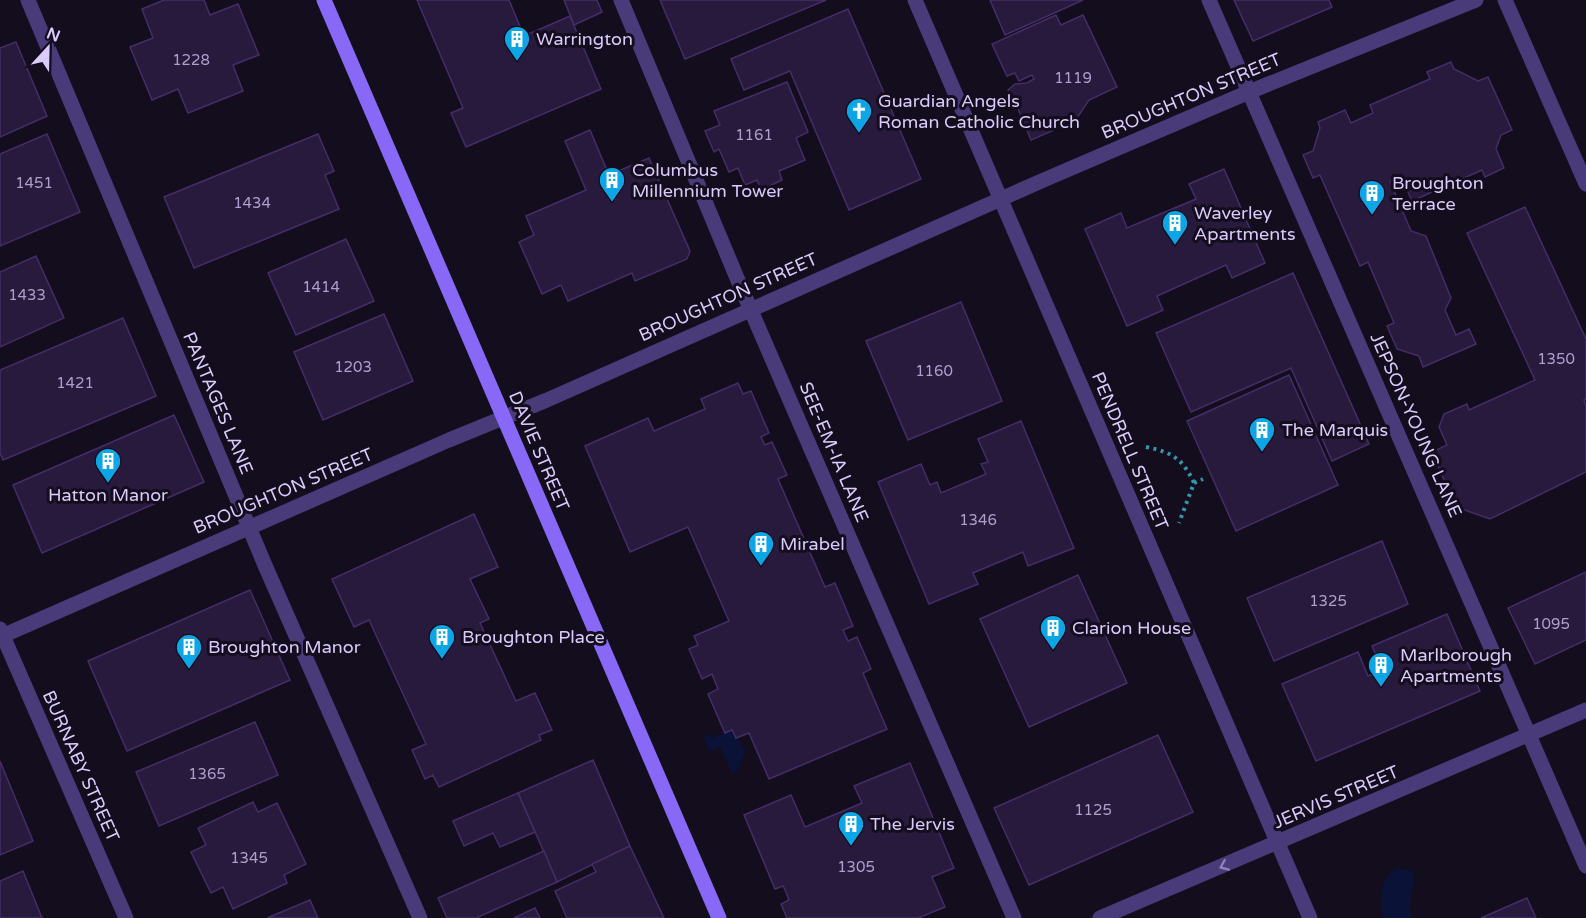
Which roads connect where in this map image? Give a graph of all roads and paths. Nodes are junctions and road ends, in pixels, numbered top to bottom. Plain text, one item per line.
1 (28, 0) edge
2 (324, 0) edge
3 (621, 0) edge
4 (915, 0) edge
5 (1209, 0) edge
6 (1476, 0) edge
7 (1505, 0) edge
8 (1249, 92) junction
9 (1586, 184) edge
10 (1000, 199) junction
11 (750, 308) junction
12 (504, 418) junction
13 (1146, 447) dead end
14 (1203, 479) dead end
15 (1194, 483) junction
16 (1179, 523) dead end
17 (249, 526) junction
18 (1, 634) edge
19 (1586, 710) edge
20 (1530, 734) junction
21 (1278, 844) junction
22 (1586, 866) edge
23 (126, 918) edge
24 (420, 918) edge
25 (719, 918) edge
26 (1014, 918) edge
27 (1100, 918) edge
28 (1310, 918) edge

1 - 17 street, PANTAGES LANE
2 - 12 main road, DAVIE STREET
3 - 11 street, SEE-EM-IA LANE
4 - 10 street, PENDRELL STREET
5 - 8 street, JEPSON-YOUNG LANE
6 - 8 street, BROUGHTON STREET
7 - 9 street
8 - 10 street, BROUGHTON STREET
8 - 20 street, JEPSON-YOUNG LANE
10 - 11 street, BROUGHTON STREET
10 - 21 street, PENDRELL STREET
11 - 12 street, BROUGHTON STREET
11 - 26 street, SEE-EM-IA LANE
12 - 17 street, BROUGHTON STREET
12 - 25 main road, DAVIE STREET
13 - 15 path
14 - 15 path
15 - 16 path
17 - 18 street, BROUGHTON STREET
17 - 24 street, PANTAGES LANE
18 - 23 street, BURNABY STREET
19 - 20 street, JERVIS STREET
20 - 21 street, JERVIS STREET
20 - 22 street, JEPSON-YOUNG LANE
21 -> 27 street, JERVIS STREET
21 - 28 street, PENDRELL STREET

